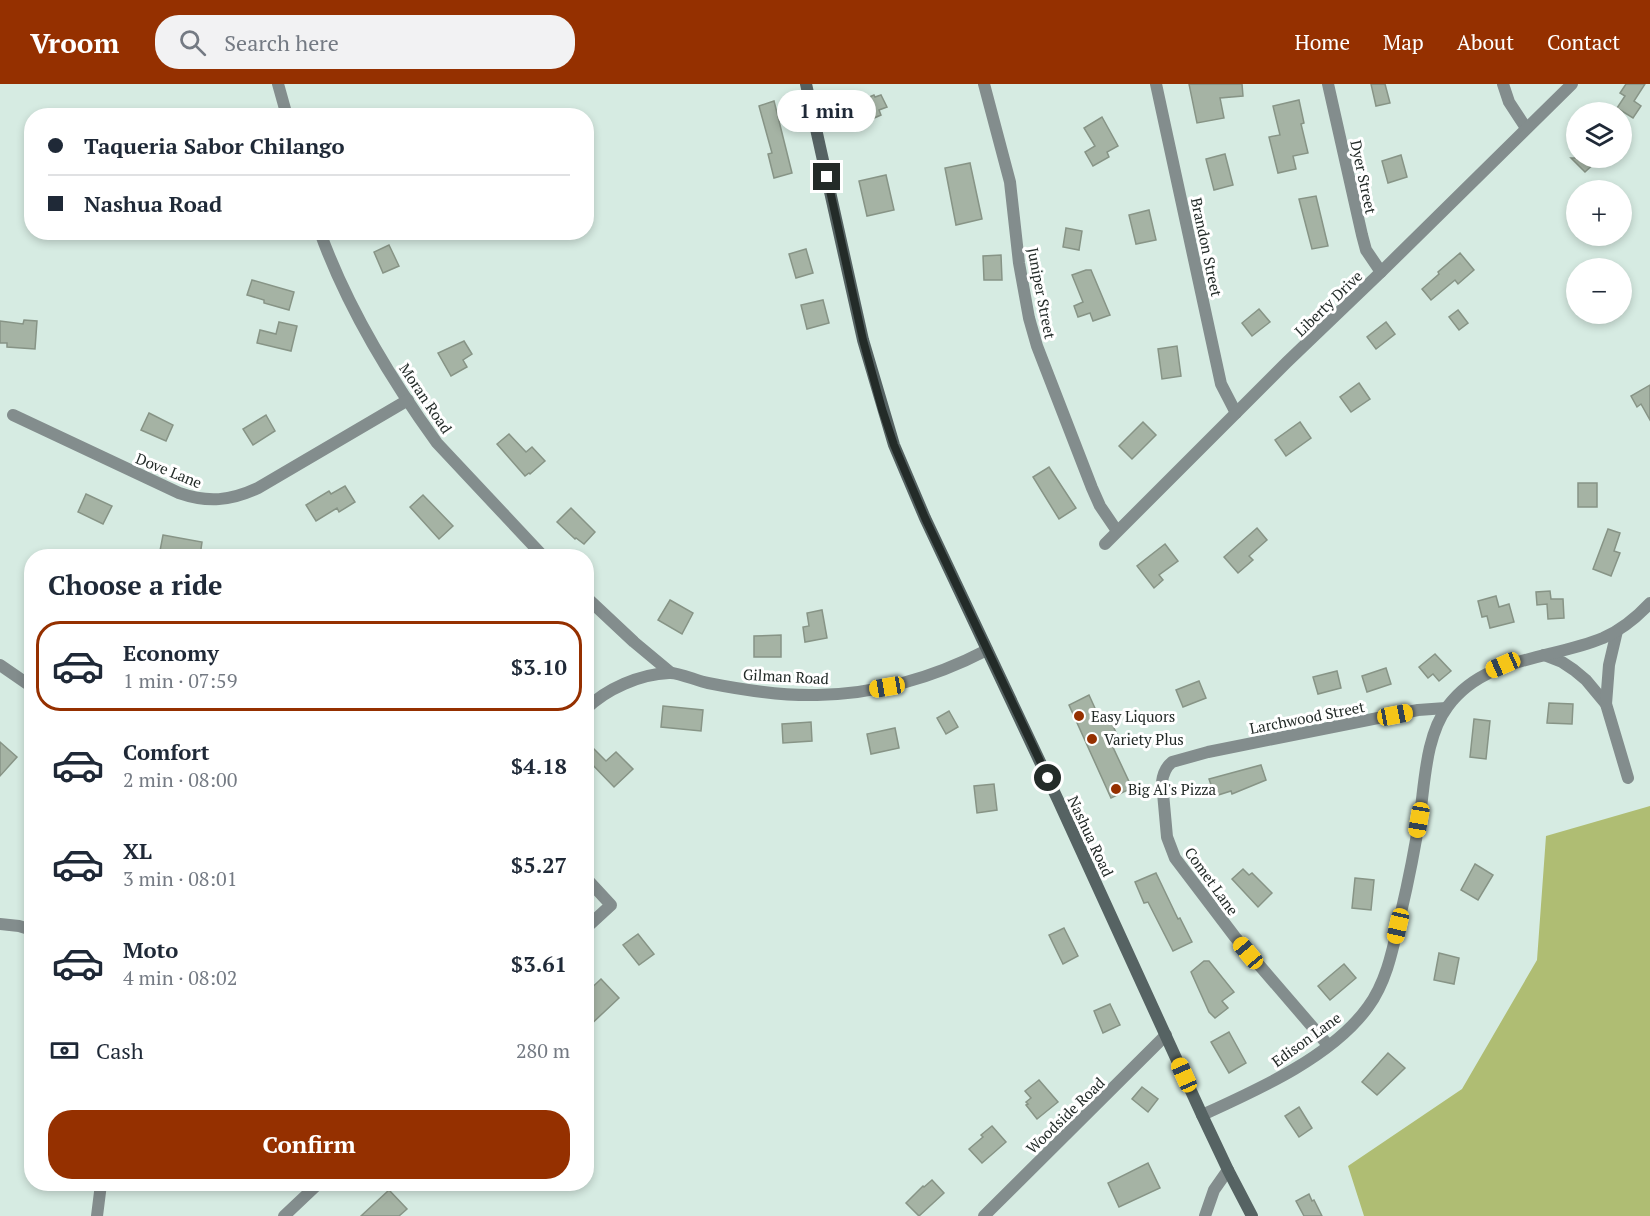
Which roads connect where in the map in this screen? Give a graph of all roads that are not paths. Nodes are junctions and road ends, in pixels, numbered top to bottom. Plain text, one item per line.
1 (278, 84) edge
2 (806, 84) edge
3 (984, 84) edge
4 (1156, 84) edge
5 (1328, 84) edge
6 (1503, 84) edge
7 (1572, 84) edge
8 (285, 108) edge
9 (1526, 129) junction
10 (323, 240) edge
11 (1381, 273) junction
12 (408, 400) junction
13 (1236, 413) junction
14 (13, 415) dead end
15 (1117, 531) junction
16 (1105, 544) dead end
17 (536, 549) edge
18 (1650, 603) edge
19 (594, 604) edge
20 (1617, 631) junction
21 (987, 650) junction
22 (1544, 655) junction
23 (0, 665) edge
24 (670, 672) junction
25 (24, 682) edge
26 (594, 701) edge
27 (1606, 705) junction
28 (1446, 708) junction
29 (1165, 771) joint
30 (1628, 778) dead end
31 (594, 887) edge
32 (594, 921) edge
33 (0, 924) edge
34 (24, 928) edge
35 (1166, 1035) junction
36 (1328, 1045) junction
37 (1202, 1115) junction
38 (1228, 1170) junction
39 (100, 1191) edge
40 (311, 1191) edge
41 (97, 1216) edge
42 (284, 1216) edge
43 (984, 1216) edge
44 (1205, 1216) edge
45 (1252, 1216) edge

1 - 8 street
2 - 21 main road, Nashua Road
3 - 15 street, Juniper Street
4 - 13 street, Brandon Street
5 - 11 street, Dyer Street
6 - 9 street
7 - 9 street, Liberty Drive
9 - 11 street, Liberty Drive
10 - 12 street, Moran Road
11 - 13 street, Liberty Drive
12 - 14 street, Dove Lane
12 - 17 street, Moran Road
13 - 15 street, Liberty Drive
15 - 16 street, Liberty Drive
18 - 20 street
19 - 24 street
20 - 22 street
20 - 27 street
21 - 24 street, Gilman Road
21 - 35 main road, Nashua Road
22 - 27 street
22 - 28 street
23 - 25 street
24 - 26 street
27 - 30 street
28 - 29 street, Larchwood Street
28 - 36 street, Edison Lane
29 - 36 street, Comet Lane
31 - 32 street
33 - 34 street
35 - 37 main road, Nashua Road
35 - 43 street, Woodside Road
36 - 37 street, Edison Lane
37 - 38 main road, Nashua Road
38 - 44 street
38 - 45 main road, Nashua Road
39 - 41 street
40 - 42 street

